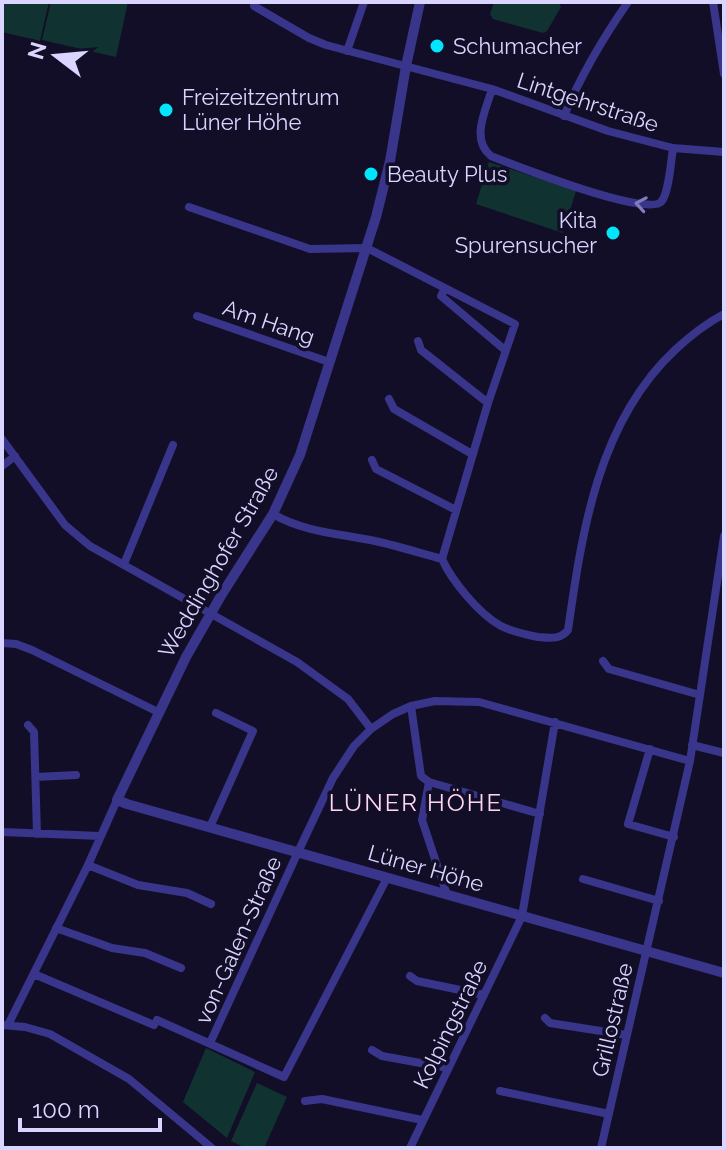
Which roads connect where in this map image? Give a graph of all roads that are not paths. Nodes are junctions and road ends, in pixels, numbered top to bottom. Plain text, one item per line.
1 (254, 2) edge
2 (364, 2) edge
3 (420, 2) edge
4 (628, 2) edge
5 (713, 2) edge
6 (347, 51) junction
7 (406, 66) junction
8 (724, 74) edge
9 (492, 89) junction
10 (564, 116) junction
11 (673, 148) junction
12 (724, 152) edge
13 (189, 207) dead end
14 (367, 248) junction
15 (445, 288) junction
16 (724, 314) edge
17 (197, 316) dead end
18 (418, 341) dead end
19 (505, 350) junction
20 (329, 362) junction
21 (389, 399) dead end
22 (488, 403) junction
23 (2, 439) edge
24 (173, 445) dead end
25 (472, 454) junction
26 (15, 456) junction
27 (372, 460) dead end
28 (2, 466) edge
29 (456, 510) junction
30 (273, 514) junction
31 (724, 536) edge
32 (442, 559) junction
33 (124, 564) junction
34 (211, 613) junction
35 (2, 643) edge
36 (603, 661) dead end
37 (700, 695) junction
38 (411, 706) junction
39 (160, 713) junction
40 (216, 713) dead end
41 (555, 722) junction
42 (28, 725) dead end
43 (371, 729) junction
44 (692, 745) junction
45 (650, 749) junction
46 (724, 753) edge
47 (690, 761) junction
48 (76, 775) dead end
49 (36, 777) junction
50 (429, 782) junction
51 (117, 800) junction
52 (540, 814) junction
53 (210, 827) junction
54 (2, 832) edge
55 (37, 834) junction
56 (100, 836) junction
57 (674, 837) junction
58 (298, 852) junction
59 (88, 865) junction
60 (387, 878) junction
61 (583, 879) dead end
62 (447, 895) junction
63 (659, 901) junction
64 (211, 904) dead end
65 (522, 916) junction
66 (56, 928) junction
67 (646, 952) junction
68 (181, 968) dead end
69 (724, 973) edge
70 (34, 974) junction
71 (410, 976) dead end
72 (484, 995) junction
73 (545, 1018) dead end
74 (5, 1025) edge
75 (626, 1035) junction
76 (210, 1043) junction
77 (372, 1050) dead end
78 (448, 1068) junction
79 (500, 1091) dead end
80 (305, 1101) dead end
81 (609, 1114) junction
82 (422, 1120) junction
83 (212, 1148) edge
84 (410, 1148) edge
85 (601, 1148) edge

1 - 6 street, Lintgehrstraße
2 - 6 street
3 - 7 street, Weddinghofer Straße
4 - 10 street
5 - 8 street
6 - 7 street, Lintgehrstraße
7 - 9 street, Lintgehrstraße
7 - 14 street, Weddinghofer Straße
9 - 10 street, Lintgehrstraße
11 -> 9 street, Lintgehrstraße
10 - 11 street, Lintgehrstraße
11 - 12 street, Lintgehrstraße
13 - 14 street
14 - 15 street
14 - 20 street, Weddinghofer Straße
15 - 19 street
15 - 19 street
16 - 32 street
17 - 20 street, Am Hang
18 - 22 street
19 - 22 street
20 - 30 street, Weddinghofer Straße
21 - 25 street
22 - 25 street
23 - 26 street
24 - 33 street
25 - 29 street
26 - 28 street
26 - 33 street
27 - 29 street
29 - 32 street
30 - 32 street
30 - 34 street, Weddinghofer Straße
31 - 37 street, Grillostraße
33 - 34 street
34 - 39 street, Weddinghofer Straße
34 - 43 street
35 - 39 street
36 - 37 street
37 - 44 street, Grillostraße
38 - 41 street
38 - 43 street, von-Galen-Straße
38 - 50 street
39 - 51 street, Weddinghofer Straße
40 - 53 street
41 - 45 street
41 - 52 street, Kolpingstraße
42 - 49 street
43 - 58 street, von-Galen-Straße
44 - 46 street
44 - 47 street, Grillostraße
45 - 47 street
45 - 57 street
47 - 57 street, Grillostraße
48 - 49 street
49 - 55 street
50 - 52 street
50 - 62 street
51 - 53 street, Lüner Höhe
51 - 56 street, Weddinghofer Straße
52 - 65 street, Kolpingstraße
53 - 58 street, Lüner Höhe
54 - 55 street
55 - 56 street
56 - 59 street, Weddinghofer Straße
57 - 63 street, Grillostraße
58 - 60 street, Lüner Höhe
58 - 76 street, von-Galen-Straße
59 - 64 street
59 - 66 street, Weddinghofer Straße
60 - 62 street, Lüner Höhe
60 - 76 street
61 - 63 street
62 - 65 street, Lüner Höhe
63 - 67 street, Grillostraße
65 - 67 street, Lüner Höhe
65 - 72 street, Kolpingstraße
66 - 68 street
66 - 70 street, Weddinghofer Straße
67 - 69 street, Lüner Höhe
67 - 75 street, Grillostraße
70 - 74 street, Weddinghofer Straße
70 - 76 street
71 - 72 street
72 - 78 street, Kolpingstraße
73 - 75 street
74 - 83 street
75 - 81 street, Grillostraße
77 - 78 street
78 - 82 street, Kolpingstraße
79 - 81 street
80 - 82 street
81 - 85 street, Grillostraße
82 - 84 street, Kolpingstraße

